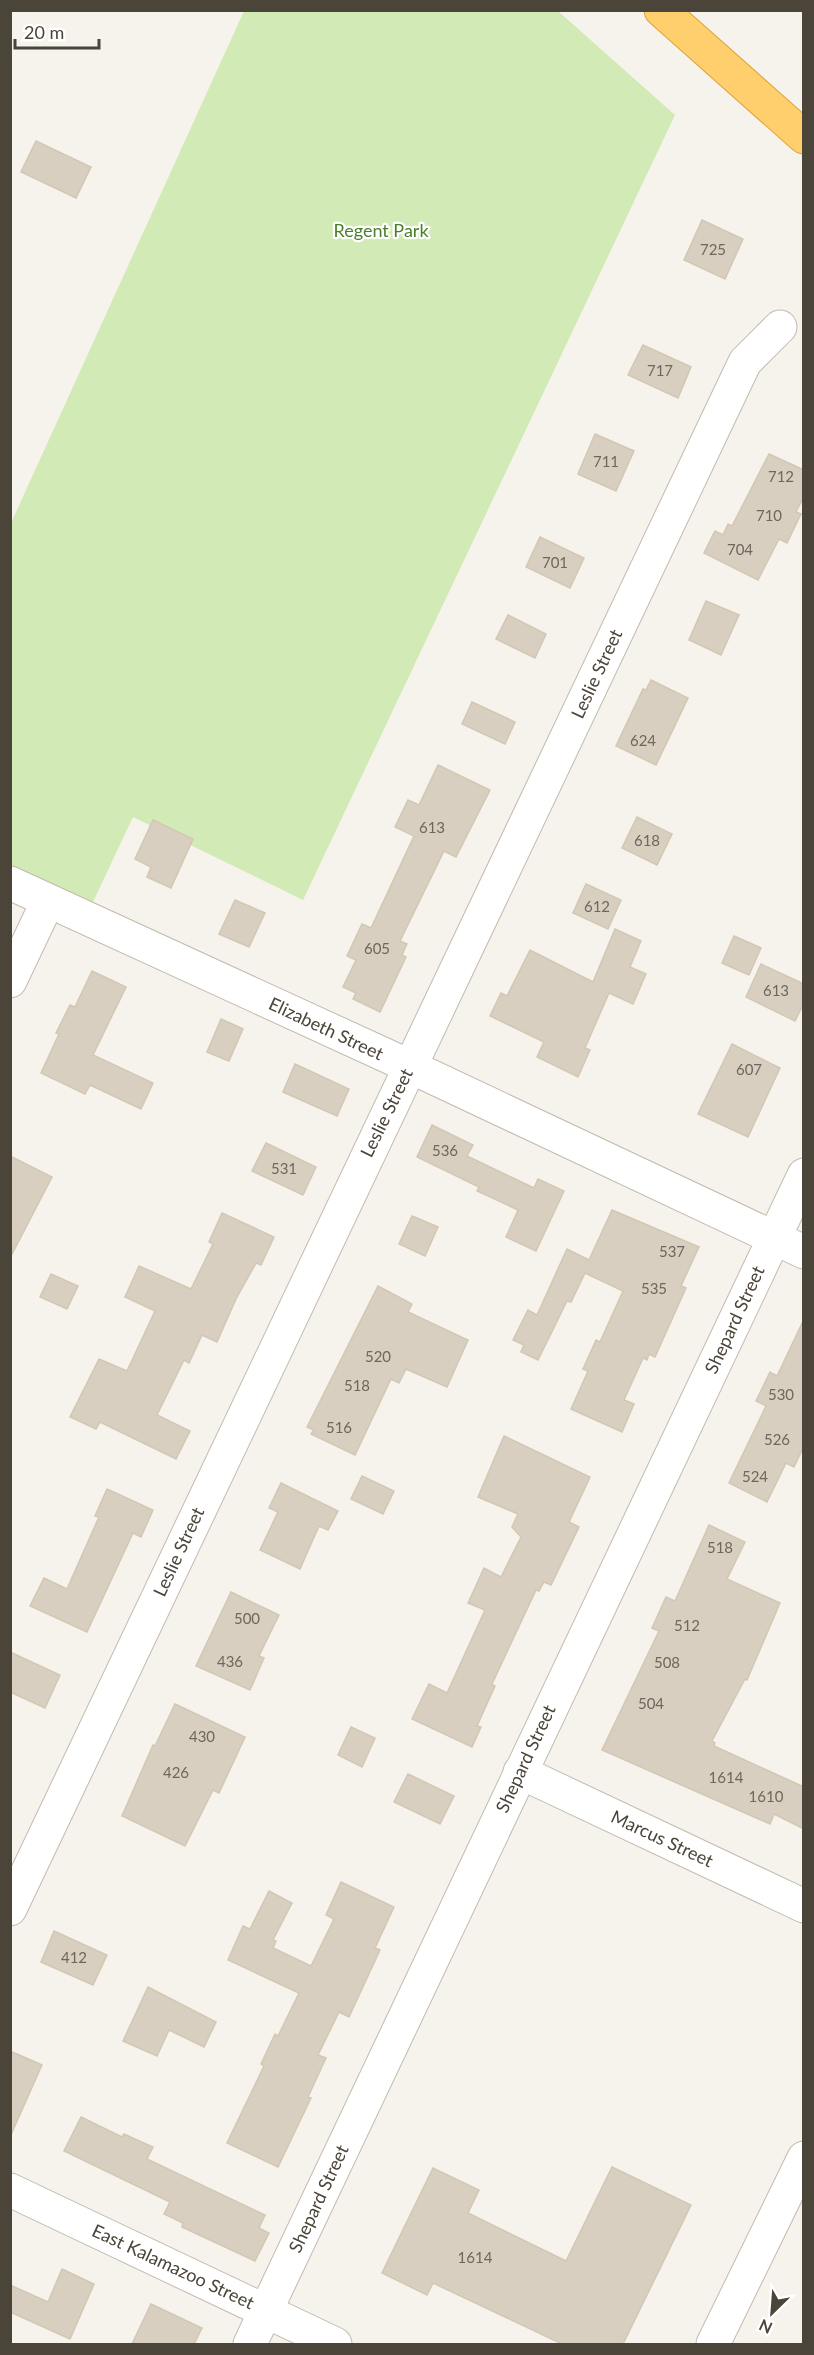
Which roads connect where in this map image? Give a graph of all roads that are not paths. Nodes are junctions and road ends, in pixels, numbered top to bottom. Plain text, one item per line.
1 (661, 10) edge
2 (804, 137) edge
3 (780, 327) dead end
4 (10, 884) edge
5 (48, 901) junction
6 (10, 981) edge
7 (409, 1066) junction
8 (804, 1175) edge
9 (774, 1238) junction
10 (804, 1252) edge
11 (519, 1772) junction
12 (804, 1906) edge
13 (10, 1909) edge
14 (804, 2158) edge
15 (10, 2190) edge
16 (266, 2311) junction
17 (250, 2344) edge
18 (335, 2344) edge
19 (713, 2344) edge

1 - 2 highway
3 - 7 street, Leslie Street
4 - 5 street, Elizabeth Street
5 - 6 street
5 - 7 street, Elizabeth Street
7 - 9 street, Elizabeth Street
7 - 13 street, Leslie Street
8 - 9 street, Shepard Street
9 - 10 street, Elizabeth Street
9 - 11 street, Shepard Street
11 - 12 street, Marcus Street
11 - 16 street, Shepard Street
14 - 19 street
15 - 16 street, East Kalamazoo Street
16 - 17 street, Shepard Street
16 - 18 street, East Kalamazoo Street

